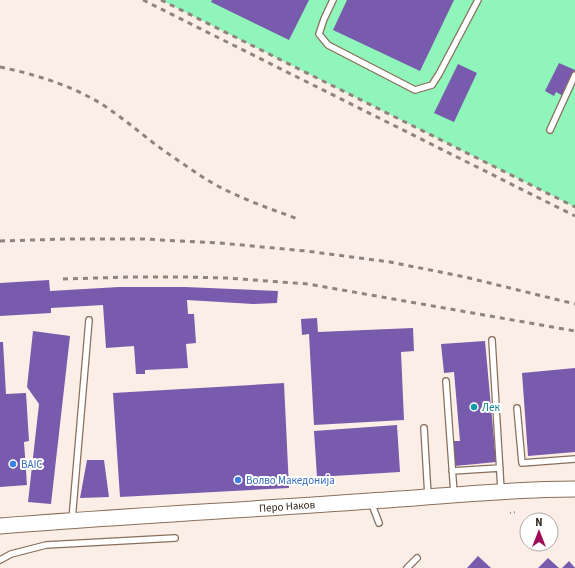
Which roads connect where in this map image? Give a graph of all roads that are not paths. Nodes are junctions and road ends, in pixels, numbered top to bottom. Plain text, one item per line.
1 (333, 0) edge
2 (478, 0) edge
3 (575, 75) edge
4 (550, 130) dead end
5 (89, 320) dead end
6 (492, 340) dead end
7 (446, 381) dead end
8 (516, 408) dead end
9 (424, 428) dead end
10 (575, 459) edge
11 (500, 468) junction
12 (452, 471) junction
13 (575, 489) edge
14 (501, 491) junction
15 (454, 494) junction
16 (428, 497) junction
17 (371, 501) junction
18 (72, 520) junction
19 (379, 523) dead end
20 (0, 526) edge
21 (175, 538) dead end
22 (417, 558) dead end
23 (0, 560) edge
24 (407, 568) edge

1 - 2 lane
3 - 4 lane
5 - 18 lane
6 - 11 lane
7 - 12 lane
8 - 10 lane
9 - 16 lane
11 - 12 lane
11 - 14 lane
12 - 15 lane
13 - 14 street, Перо Наков
14 - 15 street, Перо Наков
15 - 16 street, Перо Наков
16 - 17 street, Перо Наков
17 - 18 street, Перо Наков
17 - 19 lane
18 - 20 street, Перо Наков
21 - 23 lane
22 - 24 lane

